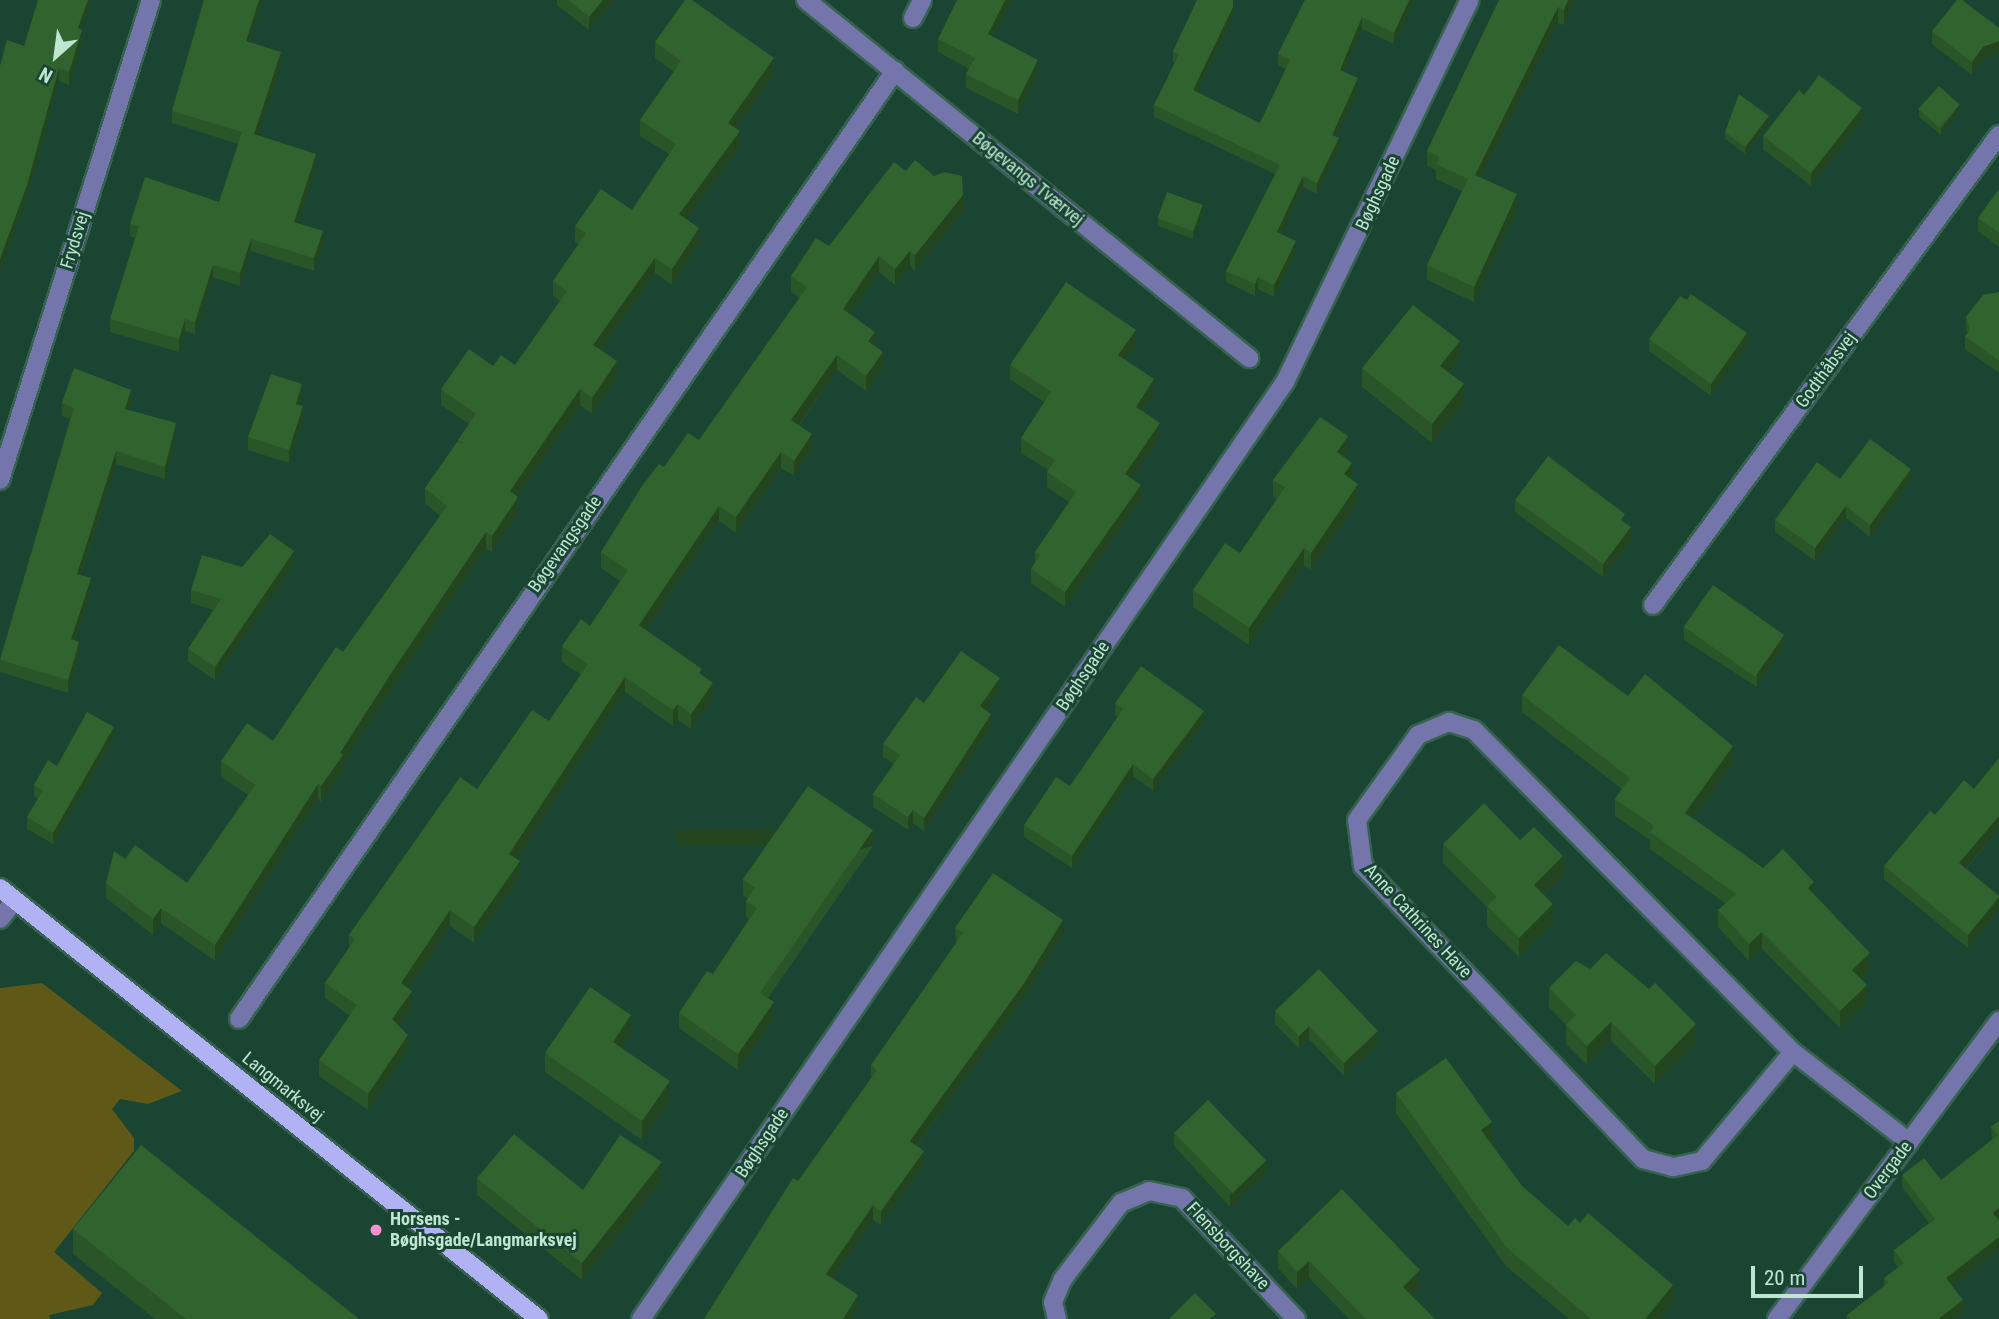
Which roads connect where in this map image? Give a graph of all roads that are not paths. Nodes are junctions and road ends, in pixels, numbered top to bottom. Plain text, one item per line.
1 (151, 0) edge
2 (806, 0) edge
3 (922, 0) edge
4 (1470, 0) edge
5 (913, 18) dead end
6 (895, 71) junction
7 (1999, 135) edge
8 (1249, 358) dead end
9 (0, 480) edge
10 (1653, 605) dead end
11 (0, 888) edge
12 (15, 900) junction
13 (0, 919) edge
14 (239, 1019) dead end
15 (1999, 1021) edge
16 (1793, 1052) junction
17 (1909, 1142) junction
18 (539, 1319) edge
19 (641, 1319) edge
20 (1057, 1319) edge
21 (1297, 1319) edge
22 (1777, 1319) edge

1 - 9 street, Frydsvej
2 - 6 street, Bøgevangs Tværvej
3 - 5 street
4 - 19 street, Bøghsgade
6 - 8 street, Bøgevangs Tværvej
6 - 14 street, Bøgevangsgade
7 - 10 street, Godthåbsvej
11 - 12 main road, Langmarksvej
12 - 13 street
12 - 18 main road, Langmarksvej
15 - 17 street, Overgade
16 - 16 street, Anne Cathrines Have
16 - 17 street, Anne Cathrines Have
17 - 22 street, Overgade
20 - 21 street, Flensborgshave

